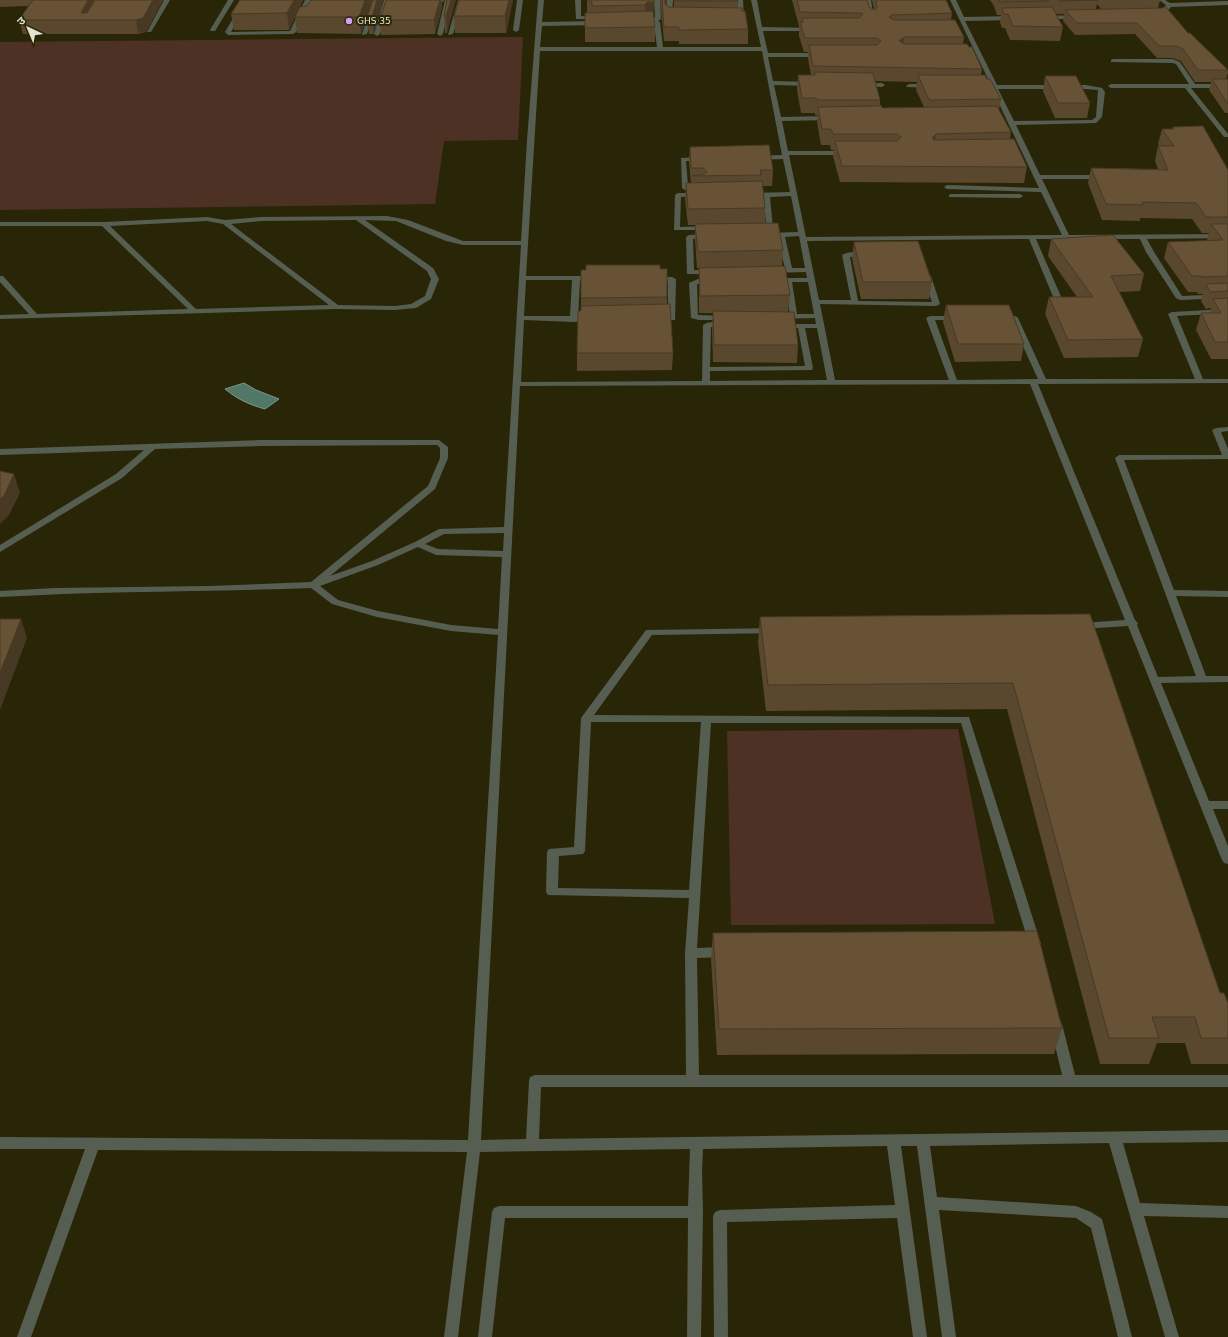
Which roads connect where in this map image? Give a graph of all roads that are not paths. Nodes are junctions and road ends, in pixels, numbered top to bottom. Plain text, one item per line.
1 (168, 0) edge
2 (231, 0) edge
3 (247, 0) edge
4 (308, 0) edge
5 (375, 0) edge
6 (461, 0) edge
7 (520, 0) edge
8 (541, 0) edge
9 (578, 0) edge
10 (658, 0) edge
11 (670, 0) edge
12 (740, 0) edge
13 (754, 0) edge
14 (868, 0) edge
15 (953, 0) edge
16 (1162, 0) edge
17 (386, 2) edge
18 (447, 2) edge
19 (1228, 3) edge
20 (393, 5) edge
21 (439, 5) edge
22 (1169, 5) junction
23 (1153, 16) edge
24 (1079, 17) edge
25 (676, 18) edge
26 (1024, 18) edge
27 (1040, 18) edge
28 (742, 19) junction
29 (962, 19) junction
30 (306, 20) edge
31 (872, 21) edge
32 (755, 22) junction
33 (539, 24) junction
34 (819, 29) edge
35 (213, 30) dead end
36 (516, 30) dead end
37 (149, 31) dead end
38 (300, 33) edge
39 (364, 34) dead end
40 (377, 34) dead end
41 (440, 34) dead end
42 (450, 34) dead end
43 (537, 49) junction
44 (660, 49) junction
45 (764, 52) junction
46 (828, 55) edge
47 (1113, 61) dead end
48 (771, 83) junction
49 (816, 84) edge
50 (853, 85) edge
51 (882, 85) dead end
52 (909, 86) dead end
53 (938, 86) edge
54 (1110, 86) dead end
55 (1190, 86) junction
56 (1228, 86) edge
57 (977, 89) edge
58 (997, 89) junction
59 (909, 93) dead end
60 (932, 93) edge
61 (834, 118) edge
62 (778, 119) junction
63 (1008, 120) junction
64 (1226, 136) dead end
65 (1018, 152) edge
66 (1025, 152) junction
67 (857, 153) edge
68 (785, 155) junction
69 (707, 158) edge
70 (754, 158) edge
71 (1038, 177) junction
72 (1107, 177) edge
73 (947, 187) dead end
74 (793, 191) junction
75 (1045, 193) junction
76 (767, 195) junction
77 (951, 196) dead end
78 (357, 218) junction
79 (225, 222) junction
80 (0, 224) edge
81 (104, 224) junction
82 (715, 228) edge
83 (754, 228) edge
84 (758, 235) edge
85 (782, 235) junction
86 (712, 236) edge
87 (1142, 236) junction
88 (1228, 236) edge
89 (802, 237) junction
90 (1030, 237) junction
91 (1066, 237) junction
92 (525, 243) junction
93 (876, 254) edge
94 (925, 268) edge
95 (809, 270) junction
96 (766, 271) edge
97 (788, 271) junction
98 (720, 272) edge
99 (0, 278) edge
100 (523, 278) junction
101 (576, 278) junction
102 (600, 278) edge
103 (648, 279) edge
104 (766, 280) edge
105 (788, 280) junction
106 (811, 280) junction
107 (721, 281) edge
108 (1228, 296) edge
109 (1058, 299) edge
110 (815, 302) junction
111 (855, 302) junction
112 (336, 307) junction
113 (194, 311) junction
114 (1228, 311) edge
115 (35, 316) junction
116 (794, 316) junction
117 (818, 316) junction
118 (0, 317) edge
119 (771, 317) edge
120 (520, 318) junction
121 (650, 318) edge
122 (968, 318) edge
123 (991, 318) edge
124 (596, 319) edge
125 (574, 320) junction
126 (777, 326) edge
127 (801, 326) junction
128 (820, 326) junction
129 (706, 369) junction
130 (1200, 381) junction
131 (1228, 381) edge
132 (954, 382) junction
133 (1038, 382) junction
134 (706, 383) junction
135 (832, 383) junction
136 (516, 384) junction
137 (1228, 430) edge
138 (152, 447) junction
139 (0, 452) edge
140 (508, 530) junction
141 (418, 544) junction
142 (0, 549) edge
143 (507, 554) junction
144 (314, 585) junction
145 (1170, 593) junction
146 (0, 594) edge
147 (1228, 594) edge
148 (1133, 623) junction
149 (1072, 626) edge
150 (784, 630) edge
151 (502, 632) junction
152 (1228, 679) edge
153 (1155, 680) junction
154 (1202, 680) junction
155 (586, 718) junction
156 (706, 719) junction
157 (1206, 805) junction
158 (1228, 805) edge
159 (1228, 860) edge
160 (694, 894) junction
161 (1021, 947) edge
162 (690, 952) junction
163 (738, 952) edge
164 (1053, 1014) edge
165 (693, 1080) junction
166 (1070, 1082) junction
167 (1228, 1082) edge
168 (1228, 1136) edge
169 (1114, 1138) junction
170 (893, 1140) junction
171 (923, 1140) junction
172 (0, 1143) edge
173 (94, 1143) junction
174 (697, 1143) junction
175 (532, 1145) junction
176 (474, 1146) junction
177 (932, 1204) junction
178 (1135, 1209) junction
179 (902, 1211) junction
180 (696, 1212) junction
181 (1228, 1212) edge
182 (24, 1337) edge
183 (451, 1337) edge
184 (485, 1337) edge
185 (694, 1337) edge
186 (721, 1337) edge
187 (920, 1337) edge
188 (949, 1337) edge
189 (1125, 1337) edge
190 (1172, 1337) edge

1 - 37 street
2 - 35 street
3 - 4 street
5 - 39 street
6 - 42 street
7 - 36 street
8 - 33 street
9 - 33 street
10 - 44 street
11 - 25 street
12 - 28 street
13 - 32 street
14 - 31 street
15 - 29 street
16 - 22 street
17 - 20 street
17 - 40 street
18 - 21 street
18 - 41 street
19 - 22 street
22 - 23 street
24 - 27 street
26 - 29 street
28 - 32 street
28 - 32 street
29 - 58 street
30 - 38 street
32 - 34 street
32 - 45 street
33 - 43 street
43 - 44 street
43 - 92 street
44 - 45 street
45 - 46 street
45 - 48 street
47 - 55 street
48 - 49 street
48 - 62 street
50 - 51 street
52 - 53 street
54 - 55 street
55 - 56 street
55 - 64 street
57 - 58 street
58 - 63 street
58 - 63 street
59 - 60 street
61 - 62 street
62 - 68 street
63 - 66 street
65 - 66 street
66 - 71 street
67 - 68 street
68 - 70 street
68 - 74 street
69 - 82 street
71 - 72 street
71 - 75 street
73 - 75 street
74 - 76 street
74 - 76 street
74 - 89 street
75 - 77 street
75 - 91 street
76 - 83 street
78 - 79 street
78 - 92 street
78 - 112 street
79 - 81 street
79 - 112 street
80 - 81 street
81 - 113 street
84 - 85 street
85 - 89 street
85 - 97 street
86 - 98 street
87 - 88 street
87 - 91 street
87 - 108 street
89 - 90 street
89 - 95 street
90 - 91 street
90 - 109 street
92 - 100 street
93 - 111 street
94 - 111 street
95 - 97 street
95 - 106 street
96 - 97 street
99 - 115 street
100 - 101 street
100 - 120 street
101 - 102 street
101 - 125 street
103 - 121 street
104 - 105 street
105 - 106 street
105 - 116 street
106 - 110 street
107 - 129 street
110 - 111 street
110 - 117 street
112 - 113 street
113 - 115 street
114 - 130 street
115 - 118 street
116 - 117 street
116 - 119 street
117 - 128 street
120 - 125 street
120 - 136 street
122 - 132 street
123 - 133 street
124 - 125 street
126 - 127 street
127 - 128 street
127 - 129 street
128 - 135 street
129 - 134 street
130 - 131 street
130 - 133 street
132 - 133 street
132 - 135 street
133 - 148 street
134 - 135 street
134 - 136 street
136 - 140 street
137 - 145 street
138 - 139 street
138 - 142 street
138 - 144 street
140 - 141 street
140 - 143 street
141 - 143 street
141 - 144 street
143 - 151 street
144 - 146 street
144 - 151 street
145 - 147 street
145 - 154 street
148 - 149 street
148 - 153 street
150 - 155 street
151 - 176 street
152 - 154 street
153 - 154 street
153 - 157 street
155 - 156 street
155 - 160 street
156 - 160 street
156 - 161 street
157 - 158 street
157 - 159 street
160 - 162 street
162 - 163 street
162 - 165 street
164 - 166 street
165 - 166 street
165 - 175 street
166 - 167 street
168 - 169 street
169 - 171 street
169 - 178 street
170 - 171 street
170 - 174 street
170 - 179 street
171 - 177 street
172 - 173 street
173 - 176 street
173 - 182 street
174 - 175 street
174 - 180 street
175 - 176 street
176 - 183 street
177 - 188 street
177 - 189 street
178 - 181 street
178 - 190 street
179 - 186 street
179 - 187 street
180 - 184 street
180 - 185 street

